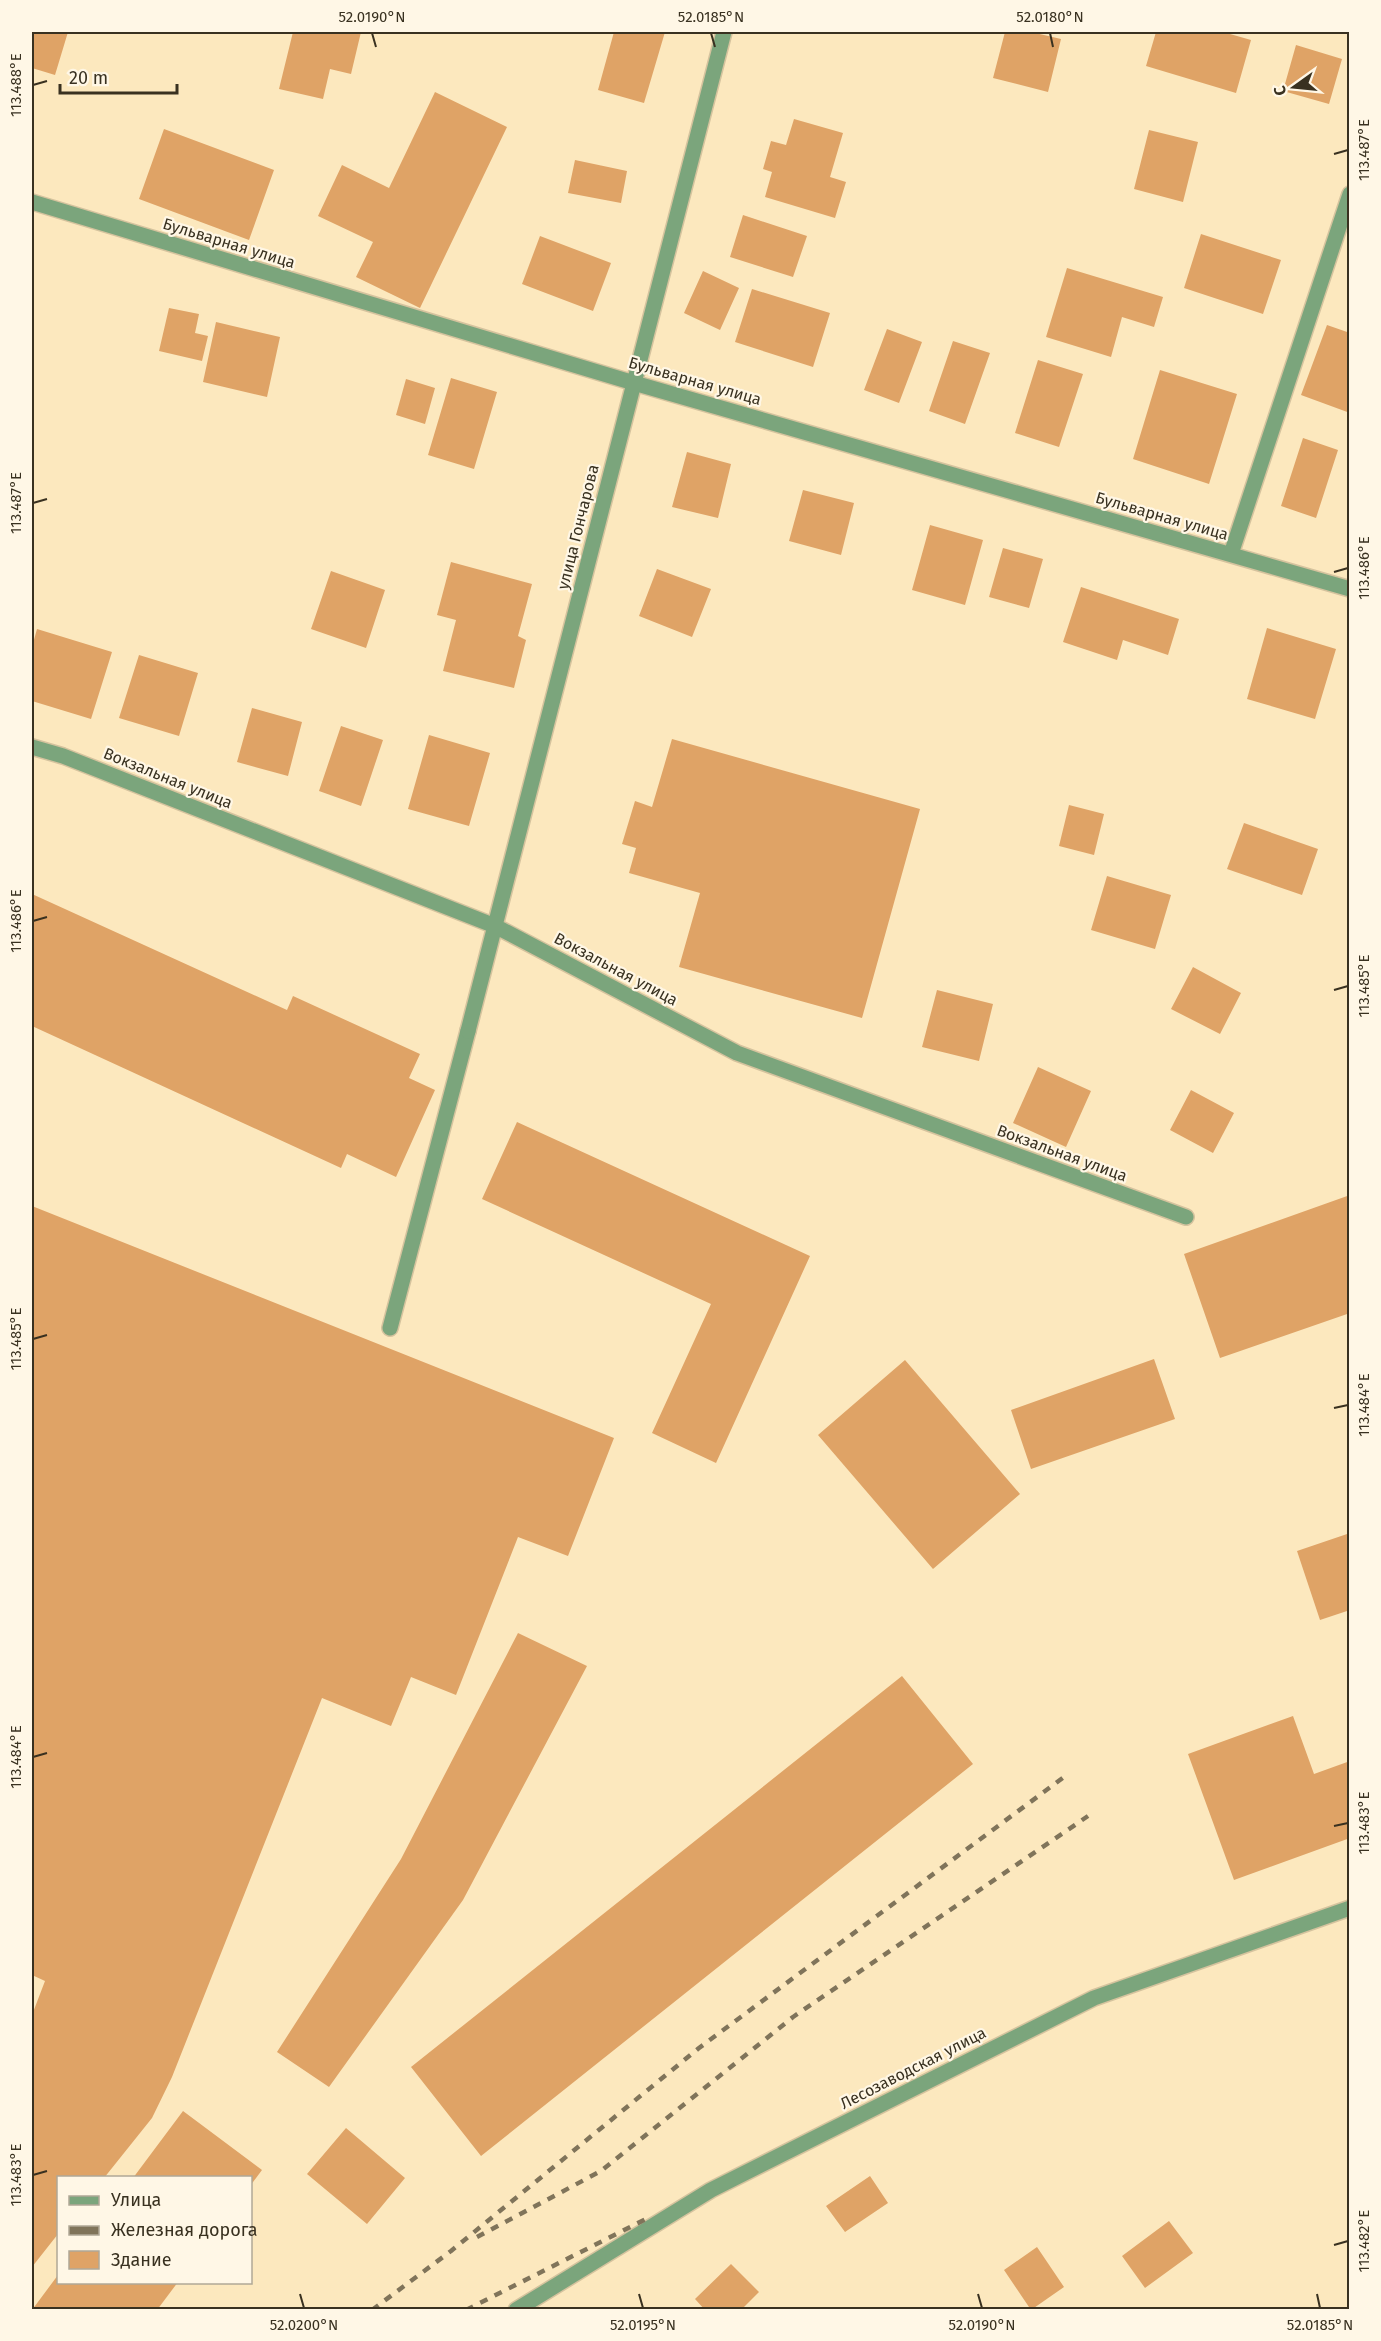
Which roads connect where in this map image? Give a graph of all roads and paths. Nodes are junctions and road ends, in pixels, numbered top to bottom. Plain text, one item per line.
1 (724, 32) edge
2 (1350, 194) edge
3 (32, 202) edge
4 (634, 383) junction
5 (1231, 555) junction
6 (1350, 588) edge
7 (32, 747) edge
8 (495, 926) junction
9 (1186, 1217) dead end
10 (390, 1328) dead end
11 (1350, 1908) edge
12 (516, 2310) edge

1 - 4 street, улица Гончарова
2 - 5 street
3 - 4 street, Бульварная улица
4 - 5 street, Бульварная улица
4 - 8 street, улица Гончарова
5 - 6 street, Бульварная улица
7 - 8 street, Вокзальная улица
8 - 9 street, Вокзальная улица
8 - 10 street, улица Гончарова
11 - 12 street, Лесозаводская улица

